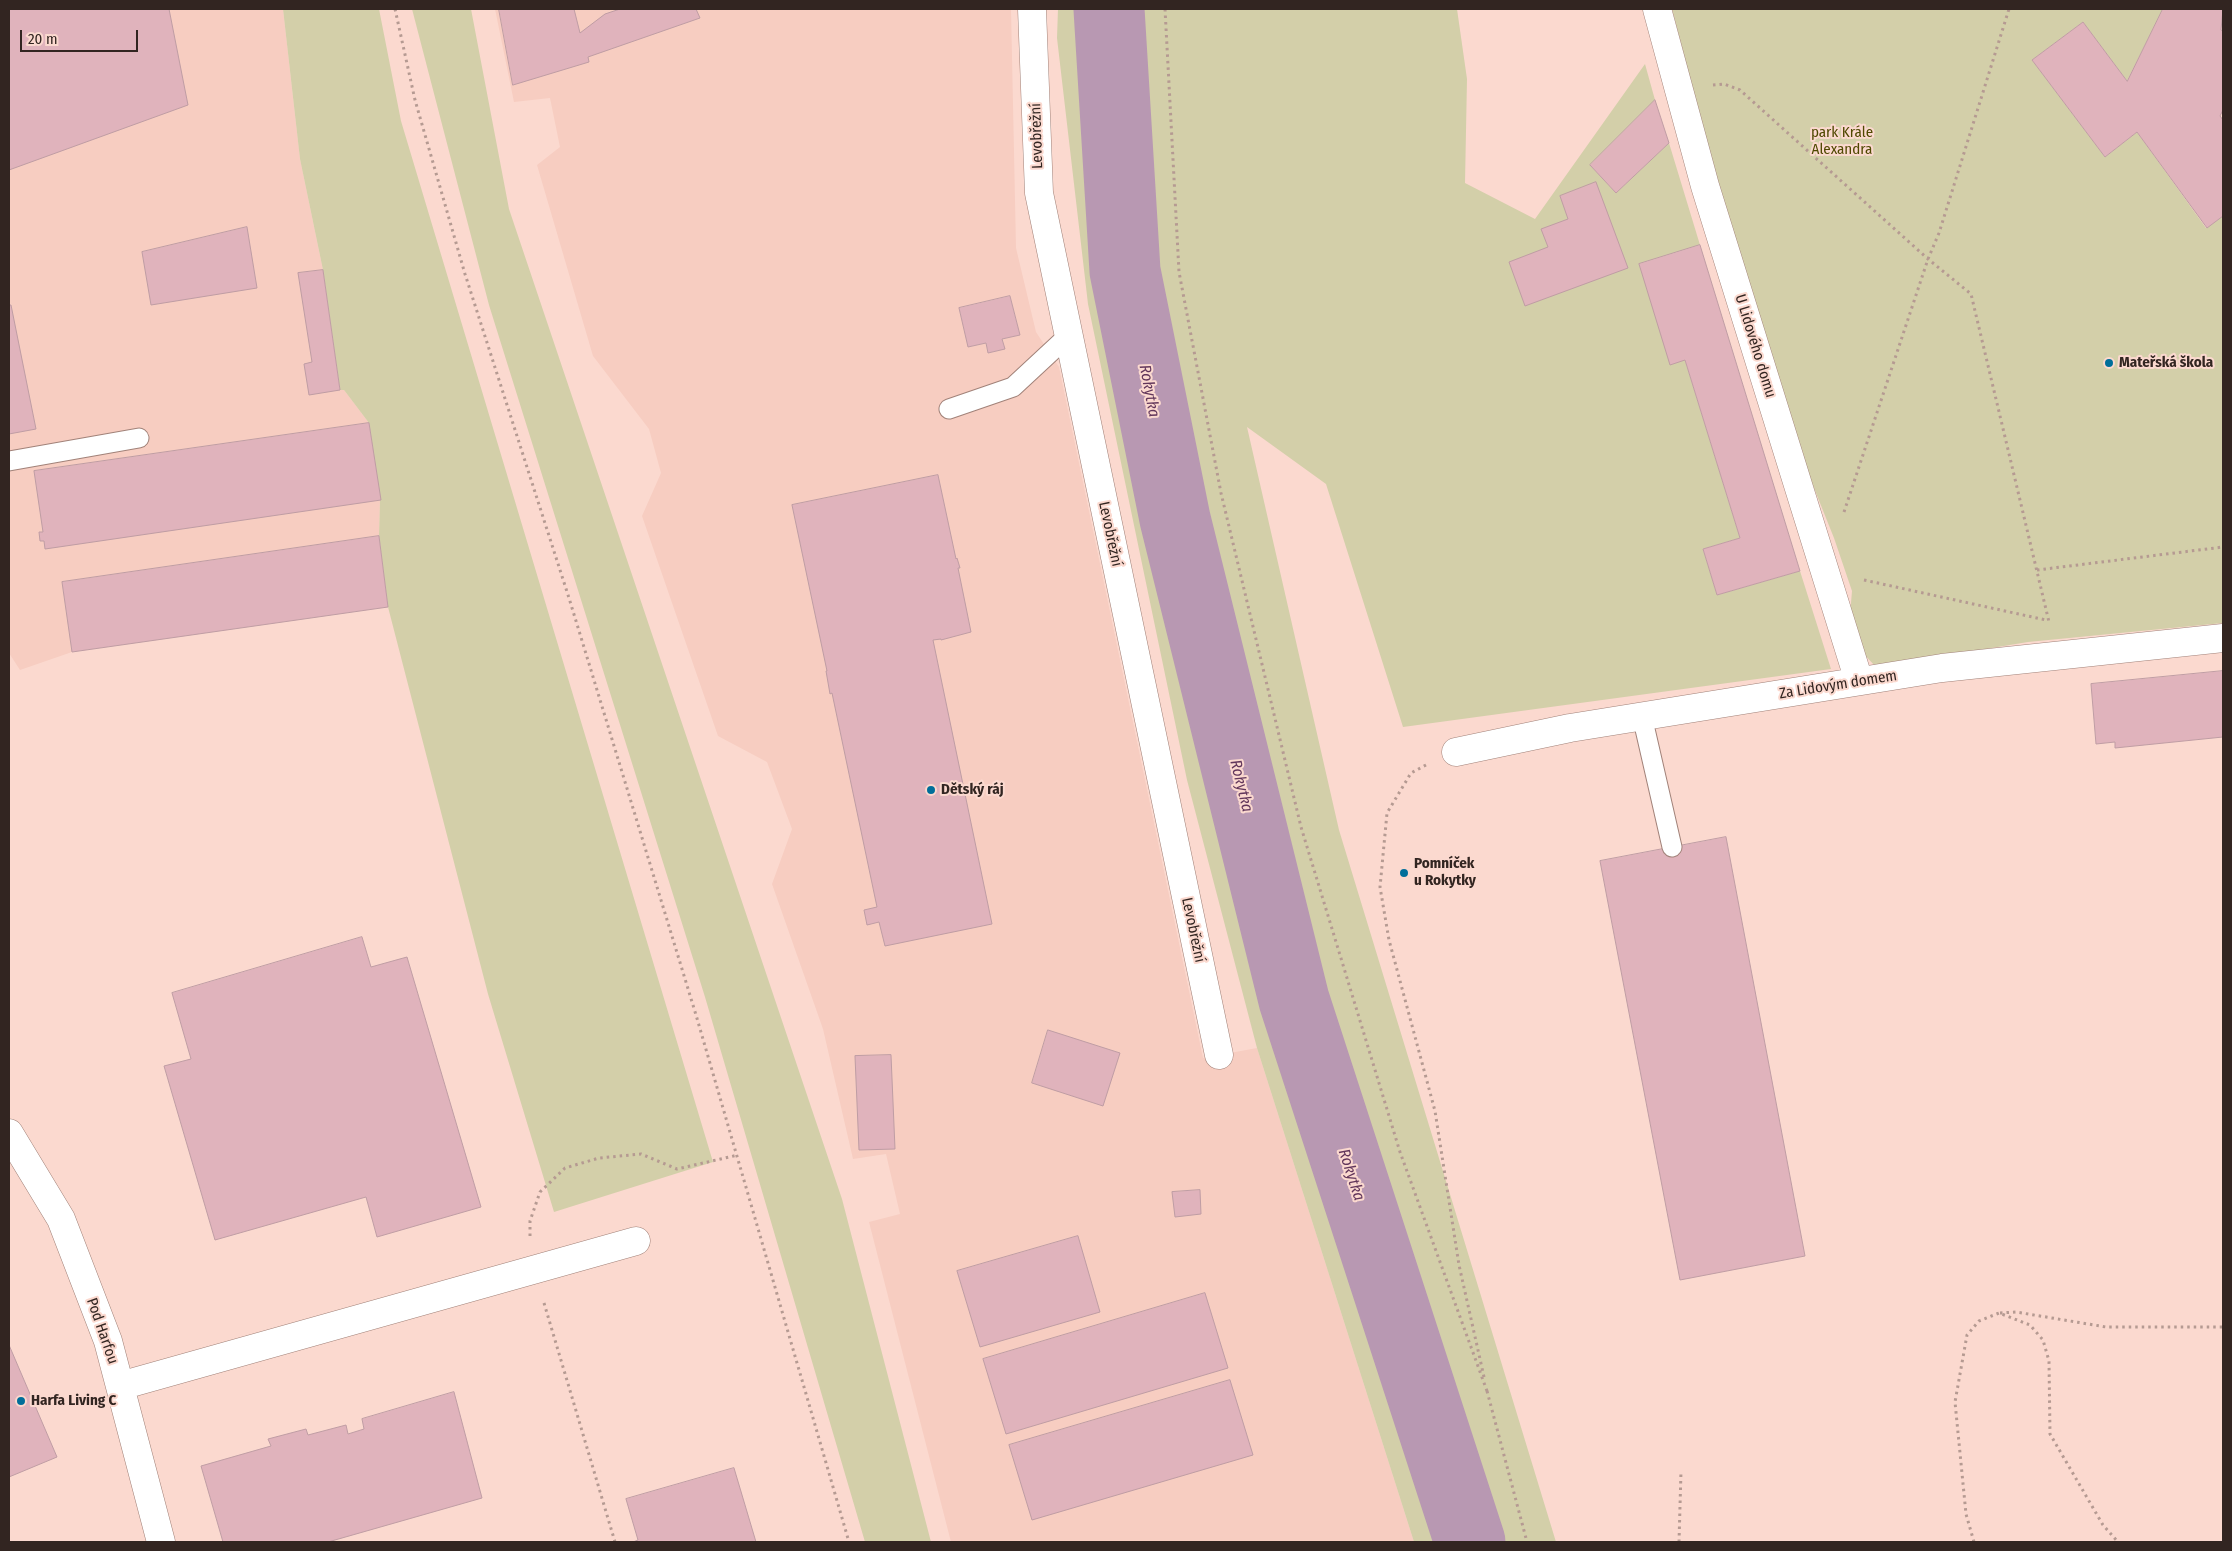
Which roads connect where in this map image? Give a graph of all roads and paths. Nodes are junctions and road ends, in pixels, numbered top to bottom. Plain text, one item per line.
1 (395, 9) edge
2 (1032, 9) edge
3 (1165, 9) edge
4 (1657, 9) edge
5 (2009, 9) edge
6 (1677, 87) junction
7 (1928, 259) junction
8 (1069, 335) junction
9 (948, 409) dead end
10 (139, 438) dead end
11 (9, 461) edge
12 (1843, 515) dead end
13 (2223, 547) edge
14 (2037, 570) junction
15 (1824, 571) junction
16 (2049, 621) junction
17 (2223, 638) edge
18 (2057, 656) junction
19 (1859, 681) junction
20 (1642, 716) junction
21 (1456, 752) joint
22 (1672, 847) dead end
23 (1219, 1055) dead end
24 (9, 1132) edge
25 (738, 1155) junction
26 (636, 1241) dead end
27 (534, 1269) junction
28 (1999, 1314) junction
29 (2223, 1327) edge
30 (120, 1386) junction
31 (1487, 1391) junction
32 (1681, 1471) dead end
33 (161, 1542) edge
34 (615, 1542) edge
35 (849, 1542) edge
36 (1527, 1542) edge
37 (1679, 1542) edge
38 (1974, 1542) edge
39 (2118, 1542) edge

1 - 25 path
2 - 8 street, Levobřežní
3 - 31 path
4 - 6 street, U Lidového domu
5 - 7 path
6 - 7 path
6 - 15 street, U Lidového domu
7 - 12 path
7 - 14 path
8 - 9 lane
8 - 23 street, Levobřežní
10 - 11 lane
13 - 14 path
14 - 16 path
15 - 16 path
15 - 19 street, U Lidového domu
16 - 18 path
17 - 18 street, Za Lidovým domem
18 - 19 street, Za Lidovým domem
19 - 20 street, Za Lidovým domem
20 - 21 street, Za Lidovým domem
20 - 22 lane
21 - 31 path
24 - 30 street, Pod Harfou
25 - 27 path
25 - 35 path
26 - 27 street
27 - 30 street
27 - 34 path
28 - 29 path
28 - 38 path
28 - 39 path
30 - 33 street, Pod Harfou
31 - 36 path
32 - 37 path

